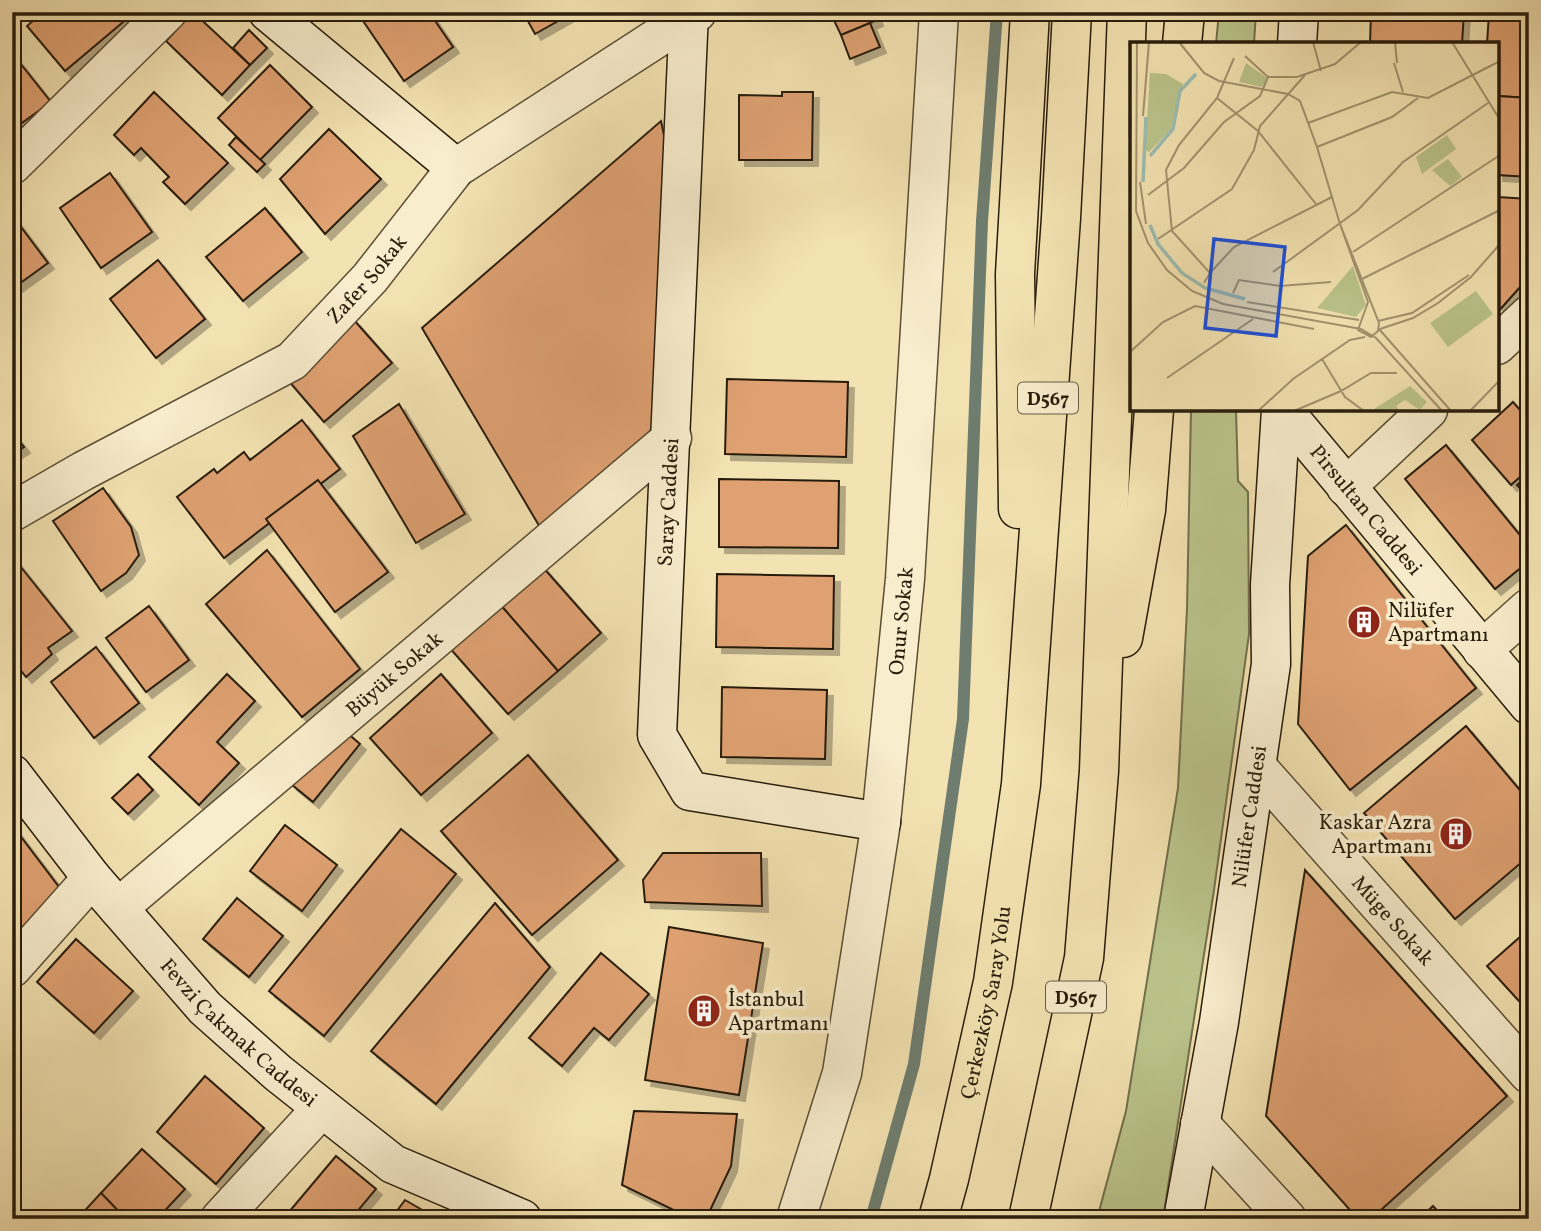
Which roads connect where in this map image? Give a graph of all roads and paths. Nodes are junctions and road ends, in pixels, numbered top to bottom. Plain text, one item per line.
1 (167, 12) edge
2 (268, 12) edge
3 (939, 12) edge
4 (1030, 12) edge
5 (1072, 12) edge
6 (1127, 12) edge
7 (1185, 12) edge
8 (1298, 12) edge
9 (692, 14) edge
10 (1182, 42) edge
11 (1297, 42) edge
12 (12, 165) edge
13 (456, 169) junction
14 (1529, 315) edge
15 (1499, 343) edge
16 (1154, 411) edge
17 (1282, 411) edge
18 (1283, 411) edge
19 (1427, 411) edge
20 (672, 438) junction
21 (1346, 486) junction
22 (12, 512) edge
23 (1529, 608) edge
24 (1482, 650) junction
25 (1529, 705) edge
26 (1256, 767) junction
27 (1099, 771) junction
28 (12, 774) edge
29 (1021, 784) junction
30 (881, 822) junction
31 (92, 878) junction
32 (118, 908) junction
33 (12, 968) edge
34 (1529, 1074) edge
35 (322, 1108) junction
36 (1200, 1124) junction
37 (220, 1219) edge
38 (522, 1219) edge
39 (796, 1219) edge
40 (938, 1219) edge
41 (1028, 1219) edge
42 (1183, 1219) edge
43 (1287, 1219) edge

1 - 12 street
2 - 13 street
3 - 30 street, Onur Sokak
4 - 29 highway
5 - 29 highway, D567
6 - 27 highway, D567
7 - 10 highway
8 - 11 street
9 - 13 street, Zafer Sokak
9 - 20 street, Saray Caddesi
13 - 22 street, Zafer Sokak
14 - 15 street
16 - 27 highway
17 - 26 street, Nilüfer Caddesi
18 - 21 street, Pirsultan Caddesi
19 - 21 street
20 - 30 street, Saray Caddesi
20 - 32 street, Büyük Sokak
21 - 24 street, Pirsultan Caddesi
23 - 24 street
24 - 25 street, Pirsultan Caddesi
26 - 34 street, Müge Sokak
26 - 36 street, Nilüfer Caddesi
27 - 41 highway, D567
28 - 31 street, Fevzi Çakmak Caddesi
29 - 40 highway, Çerkezköy Saray Yolu / D567
30 - 39 street, Onur Sokak
31 - 32 street, Fevzi Çakmak Caddesi
31 - 33 street
32 - 35 street, Fevzi Çakmak Caddesi
35 - 37 street
35 - 38 street, Fevzi Çakmak Caddesi
36 - 42 street, Nilüfer Caddesi
36 - 43 street

